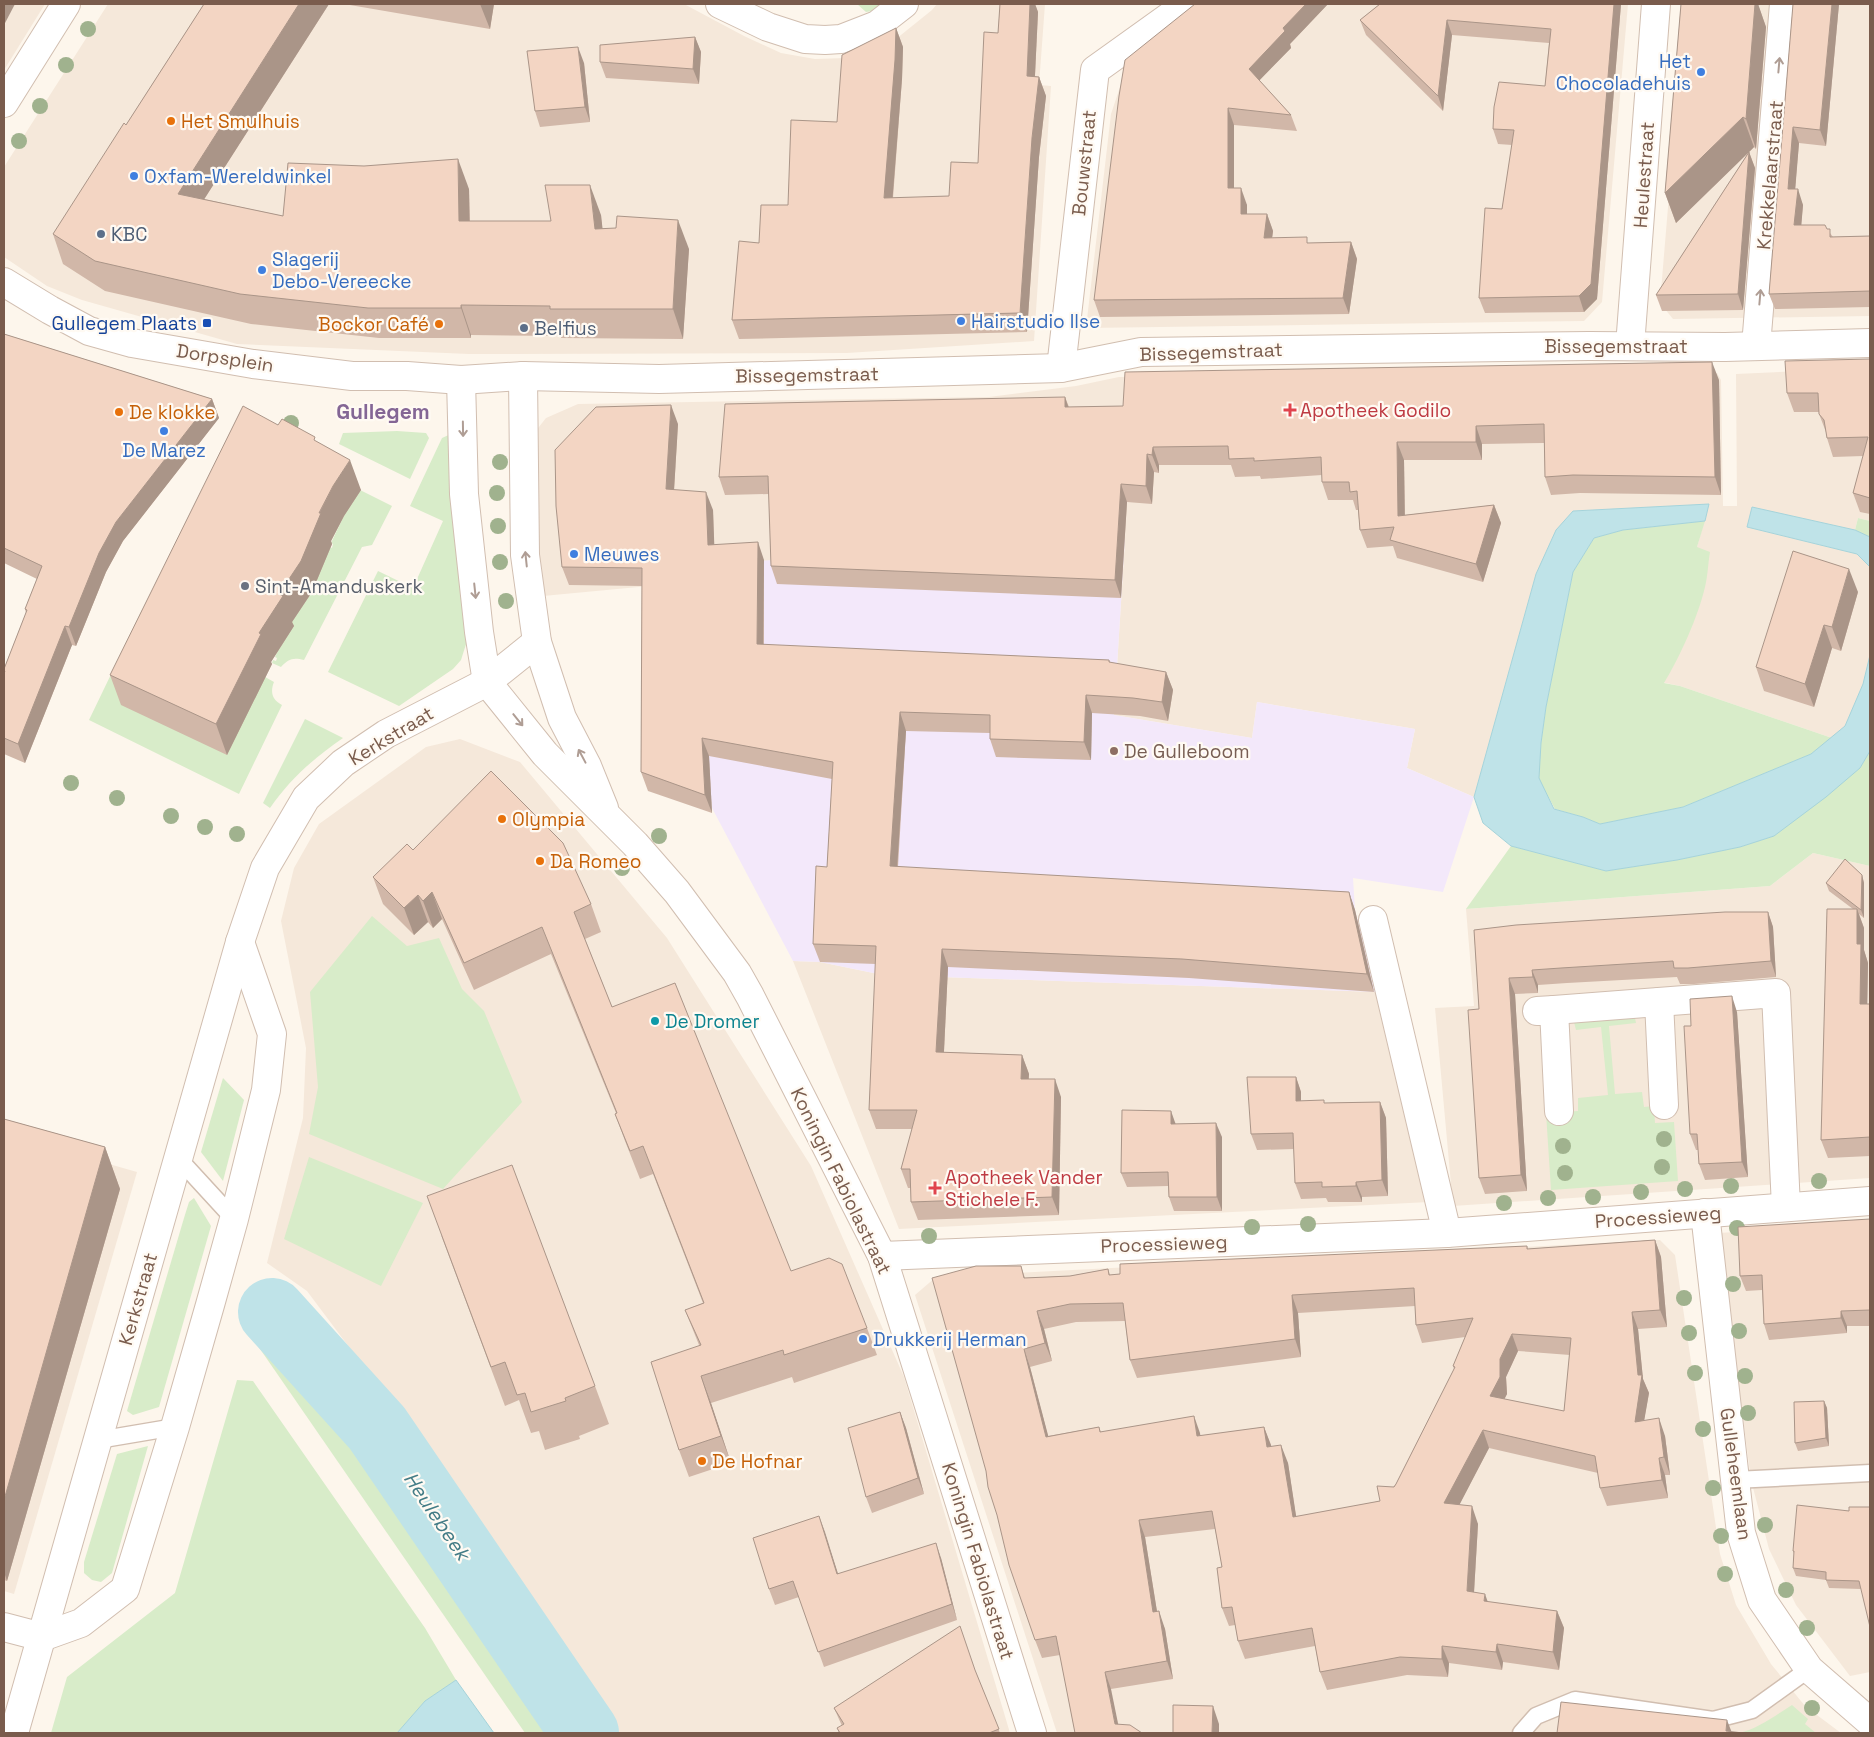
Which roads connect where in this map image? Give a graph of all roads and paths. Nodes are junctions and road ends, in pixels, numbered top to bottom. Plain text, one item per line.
1 (66, 4) edge
2 (720, 4) edge
3 (904, 4) edge
4 (1187, 4) edge
5 (1656, 4) edge
6 (1784, 4) edge
7 (4, 103) edge
8 (4, 282) edge
9 (1870, 343) edge
10 (1630, 346) junction
11 (1756, 346) junction
12 (1061, 368) junction
13 (523, 376) junction
14 (461, 380) junction
15 (537, 642) junction
16 (487, 682) junction
17 (608, 818) junction
18 (1373, 920) dead end
19 (240, 942) junction
20 (1659, 1002) junction
21 (1664, 1105) dead end
22 (1558, 1111) dead end
23 (178, 1158) junction
24 (1870, 1201) edge
25 (1786, 1208) junction
26 (1705, 1213) junction
27 (234, 1219) junction
28 (1447, 1233) junction
29 (882, 1256) junction
30 (175, 1427) junction
31 (98, 1440) junction
32 (1870, 1473) edge
33 (1735, 1480) junction
34 (4, 1627) edge
35 (42, 1637) junction
36 (1809, 1669) junction
37 (1870, 1722) edge
38 (14, 1733) edge
39 (1032, 1733) edge
40 (1521, 1733) edge

1 - 7 street
2 - 3 street
4 - 12 street, Bouwstraat
5 - 10 street, Heulestraat
11 -> 6 street, Krekkelaarstraat
8 - 14 street, Dorpsplein
9 - 11 street, Bissegemstraat
10 - 11 street, Bissegemstraat
10 - 12 street, Bissegemstraat
12 - 13 street, Bissegemstraat
13 - 14 street, Dorpsplein
15 -> 13 street
14 -> 16 street
15 - 16 street, Kerkstraat
17 -> 15 street, Koningin Fabiolastraat
16 -> 17 street, Koningin Fabiolastraat
16 - 19 street, Kerkstraat
17 - 29 street, Koningin Fabiolastraat
18 - 28 street
19 - 23 street, Kerkstraat
19 - 27 street
20 - 21 street
20 - 22 street
20 - 25 street
23 - 27 lane
23 - 31 street, Kerkstraat
24 - 25 street, Processieweg
25 - 26 street, Processieweg
26 - 28 street, Processieweg
26 - 33 street, Gulleheemlaan
27 - 30 street
28 - 29 street, Processieweg
29 - 39 street, Koningin Fabiolastraat
30 - 31 lane
30 - 35 street
31 - 35 street, Kerkstraat
32 - 33 lane
33 - 36 street, Gulleheemlaan
34 - 35 street
35 - 38 street, Kerkstraat
36 - 37 street, Gulleheemlaan
36 - 40 lane

